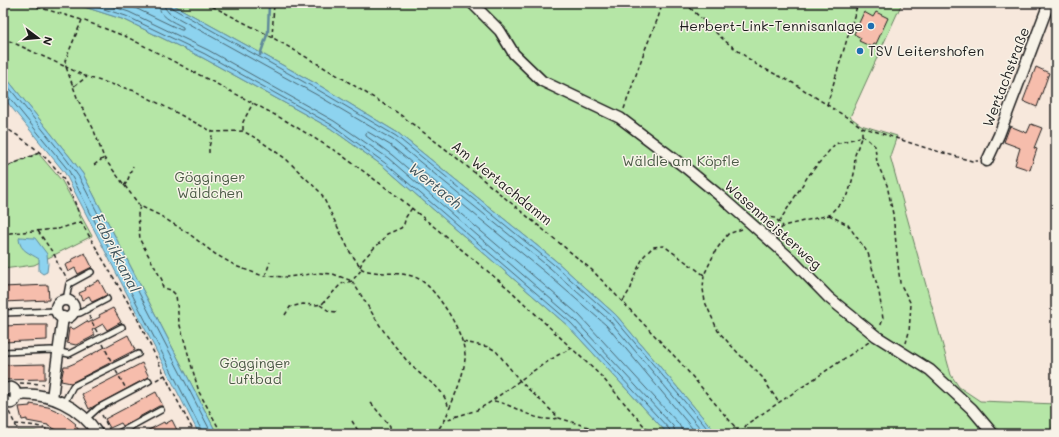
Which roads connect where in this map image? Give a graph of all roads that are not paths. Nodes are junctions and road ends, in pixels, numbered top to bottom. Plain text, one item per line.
1 (472, 3) edge
2 (1049, 3) edge
3 (987, 161) road end
4 (91, 272) dead end
5 (107, 299) dead end
6 (66, 300) junction
7 (3, 313) edge
8 (60, 314) junction
9 (73, 314) junction
10 (122, 327) dead end
11 (3, 352) edge
12 (58, 353) junction
13 (138, 354) dead end
14 (149, 381) road end
15 (3, 392) edge
16 (15, 392) junction
17 (52, 398) junction
18 (5, 401) edge
19 (64, 402) junction
20 (161, 410) dead end
21 (86, 419) junction
22 (98, 434) edge
23 (117, 434) edge
24 (993, 434) edge

1 - 24 street, Wasenmeisterweg
2 - 3 street, Wertachstraße
4 - 6 lane
5 - 9 lane
6 - 8 street
6 - 9 street
7 - 8 lane
8 - 9 street
8 - 12 street
10 - 12 lane
11 - 12 lane
12 - 17 street
13 - 19 lane
14 - 21 lane
15 - 16 street
16 - 17 street
16 - 18 street
17 - 19 street
19 - 21 street
20 - 23 lane
21 - 22 street

